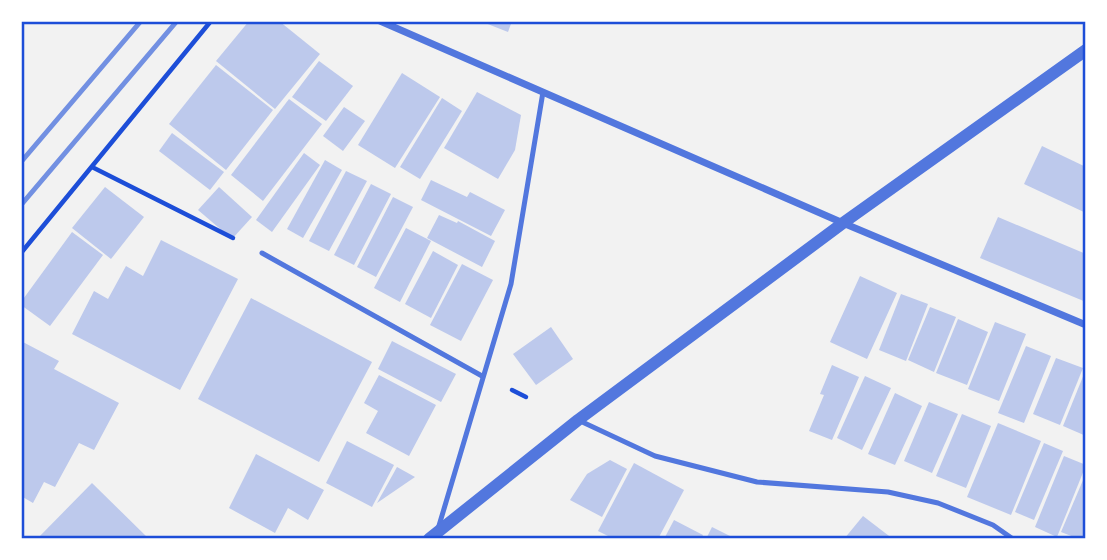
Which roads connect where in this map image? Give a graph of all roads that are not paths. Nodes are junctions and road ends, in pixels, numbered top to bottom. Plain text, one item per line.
1 (380, 21) edge
2 (1086, 50) edge
3 (543, 92) junction
4 (843, 223) junction
5 (262, 253) road end
6 (1086, 325) edge
7 (482, 376) junction
8 (578, 420) junction
9 (434, 537) edge
10 (1013, 539) edge

1 - 3 street
2 - 4 street
3 - 4 street
3 - 7 lane
4 - 6 street
4 - 8 street
5 - 7 lane
7 - 9 lane
8 - 9 street
8 - 10 lane

